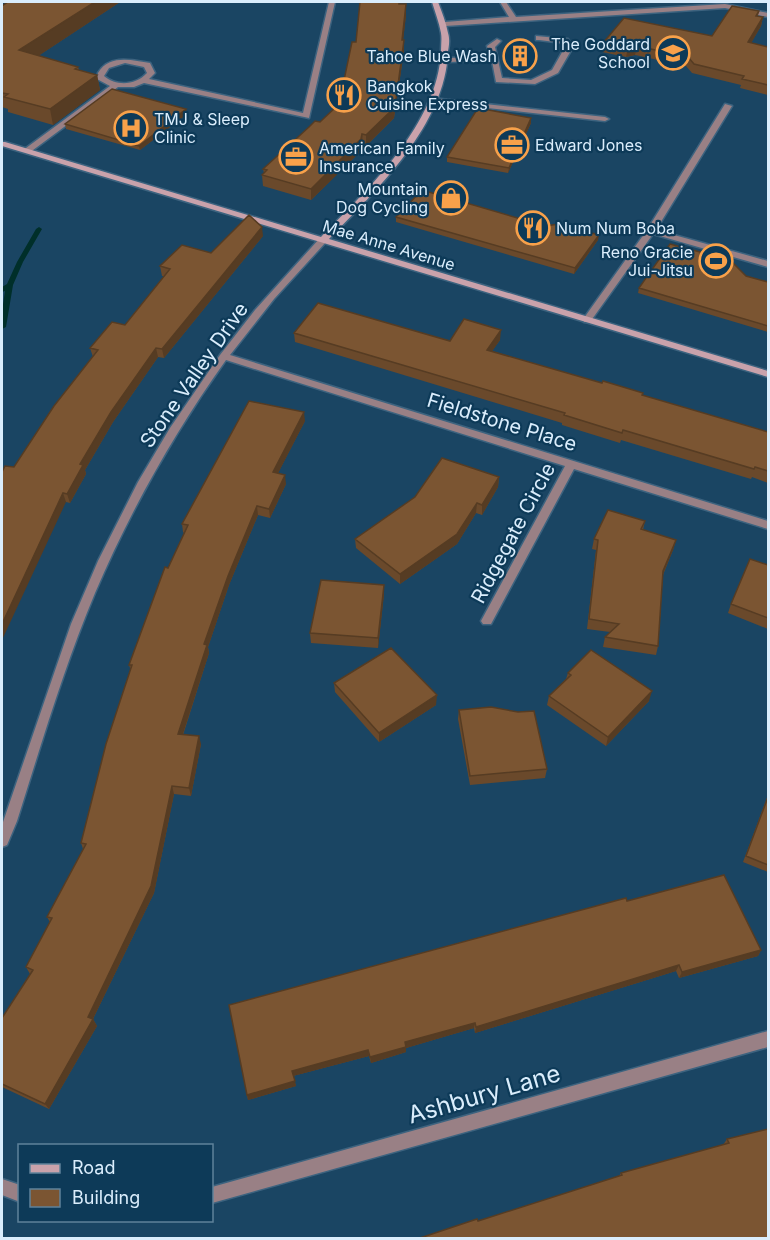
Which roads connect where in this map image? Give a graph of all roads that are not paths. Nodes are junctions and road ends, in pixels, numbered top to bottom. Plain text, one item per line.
1 (332, 2) edge
2 (435, 2) edge
3 (503, 2) edge
4 (726, 4) edge
5 (768, 15) edge
6 (514, 19) junction
7 (445, 24) junction
8 (539, 38) dead end
9 (494, 44) dead end
10 (495, 59) junction
11 (445, 60) junction
12 (143, 80) junction
13 (116, 85) junction
14 (434, 100) junction
15 (728, 106) dead end
16 (605, 119) dead end
17 (2, 144) edge
18 (26, 151) junction
19 (651, 231) junction
20 (323, 240) junction
21 (768, 264) edge
22 (587, 320) junction
23 (224, 356) junction
24 (768, 374) edge
25 (572, 463) junction
26 (768, 525) edge
27 (487, 621) dead end
28 (2, 841) edge
29 (768, 1039) edge
30 (2, 1187) edge
31 (18, 1193) edge
32 (213, 1195) edge

1 - 12 street
2 - 7 main road, Stone Valley Drive
3 - 6 street
4 - 5 street
4 - 6 street
6 - 7 street
7 - 11 main road, Stone Valley Drive
8 - 10 street
9 - 10 street
10 - 11 street
11 - 14 main road, Stone Valley Drive
12 - 13 street
12 - 13 street
13 - 18 street
14 - 16 street
14 - 20 main road, Stone Valley Drive
15 - 19 street
17 - 18 main road, Mae Anne Avenue
18 - 20 main road, Mae Anne Avenue
19 - 21 street
19 - 22 street
20 - 22 main road, Mae Anne Avenue
20 - 23 street, Stone Valley Drive
22 - 24 main road, Mae Anne Avenue
23 - 25 street, Fieldstone Place
23 - 28 street, Stone Valley Drive
25 - 26 street, Fieldstone Place
25 - 27 street, Ridgegate Circle
29 - 32 street, Ashbury Lane
30 - 31 street

